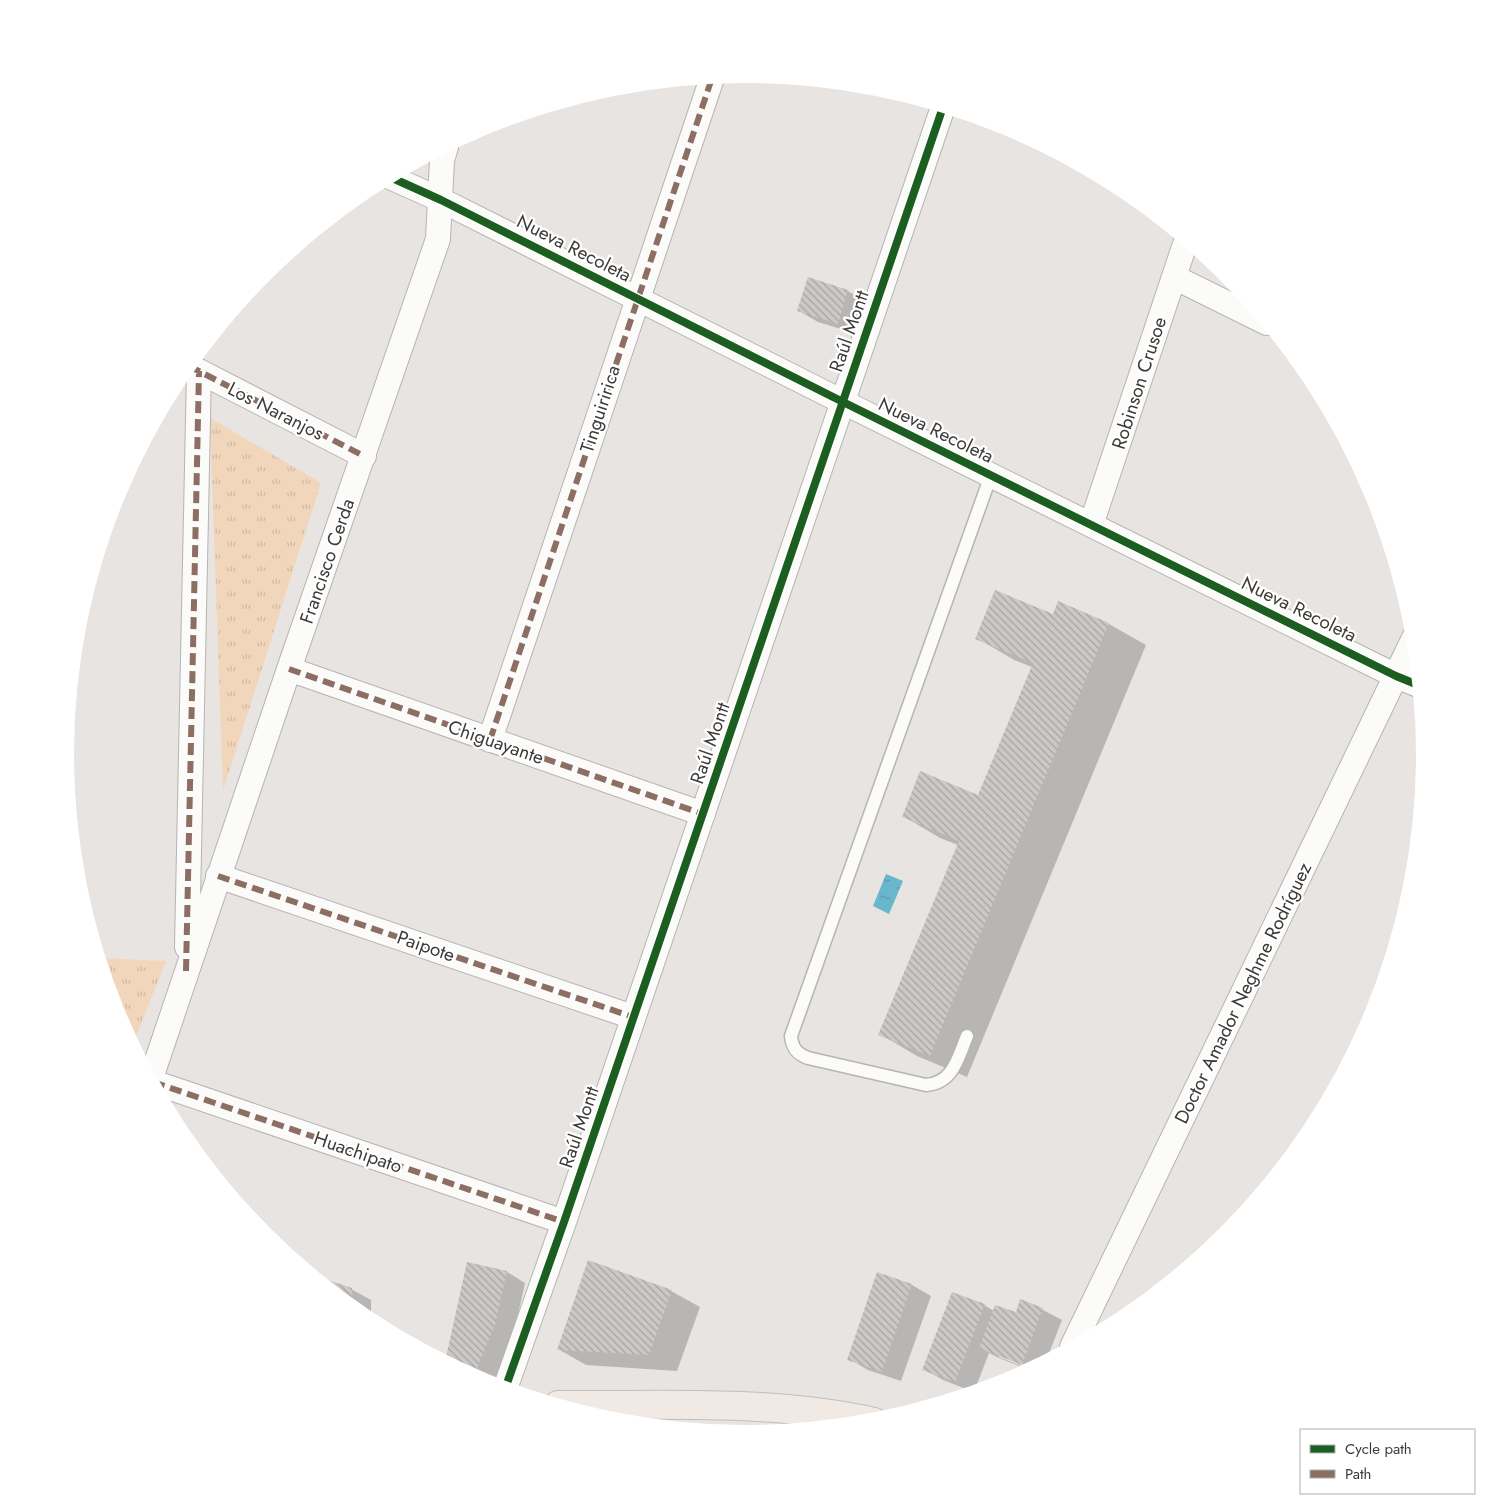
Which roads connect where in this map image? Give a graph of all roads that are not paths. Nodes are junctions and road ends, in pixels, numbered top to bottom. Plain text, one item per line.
1 (710, 85) edge
2 (941, 113) edge
3 (444, 154) edge
4 (397, 180) edge
5 (441, 200) junction
6 (1184, 247) edge
7 (1174, 277) junction
8 (637, 298) junction
9 (1255, 318) edge
10 (196, 369) edge
11 (194, 372) edge
12 (843, 402) junction
13 (364, 456) junction
14 (991, 475) junction
15 (1091, 525) junction
16 (1408, 651) edge
17 (289, 669) junction
18 (1396, 676) junction
19 (1412, 683) edge
20 (490, 740) junction
21 (703, 814) junction
22 (218, 876) junction
23 (186, 971) junction
24 (633, 1017) junction
25 (967, 1036) dead end
26 (153, 1070) edge
27 (161, 1085) edge
28 (564, 1222) junction
29 (1076, 1339) edge
30 (507, 1382) edge
31 (580, 1405) edge
32 (848, 1418) edge

1 - 8 street, Tinguiririca
2 - 12 street, Raúl Montt
3 - 5 street, Francisco Cerda
4 - 5 street, Nueva Recoleta
5 - 8 street, Nueva Recoleta
5 - 13 street, Francisco Cerda
6 - 7 street, Robinson Crusoe
7 - 9 street
7 - 15 street, Robinson Crusoe
8 - 12 street, Nueva Recoleta
8 - 20 street, Tinguiririca
10 - 13 street, Los Naranjos
11 - 23 street, Francisco Cerda
12 - 14 street, Nueva Recoleta
12 - 21 street, Raúl Montt
13 - 17 street, Francisco Cerda
14 - 15 street, Nueva Recoleta
14 - 25 lane
15 - 18 street, Nueva Recoleta
16 - 18 street, Doctor Amador Neghme Rodríguez
17 - 20 street, Chiguayante
17 - 22 street, Francisco Cerda
18 - 19 street, Nueva Recoleta
18 - 29 street, Doctor Amador Neghme Rodríguez
20 - 21 street, Chiguayante
21 - 24 street, Raúl Montt
22 - 23 street, Francisco Cerda
22 - 24 street, Paipote
23 - 26 street, Francisco Cerda
24 - 28 street, Raúl Montt
27 - 28 street, Huachipato
28 - 30 street, Raúl Montt
31 - 32 main road

